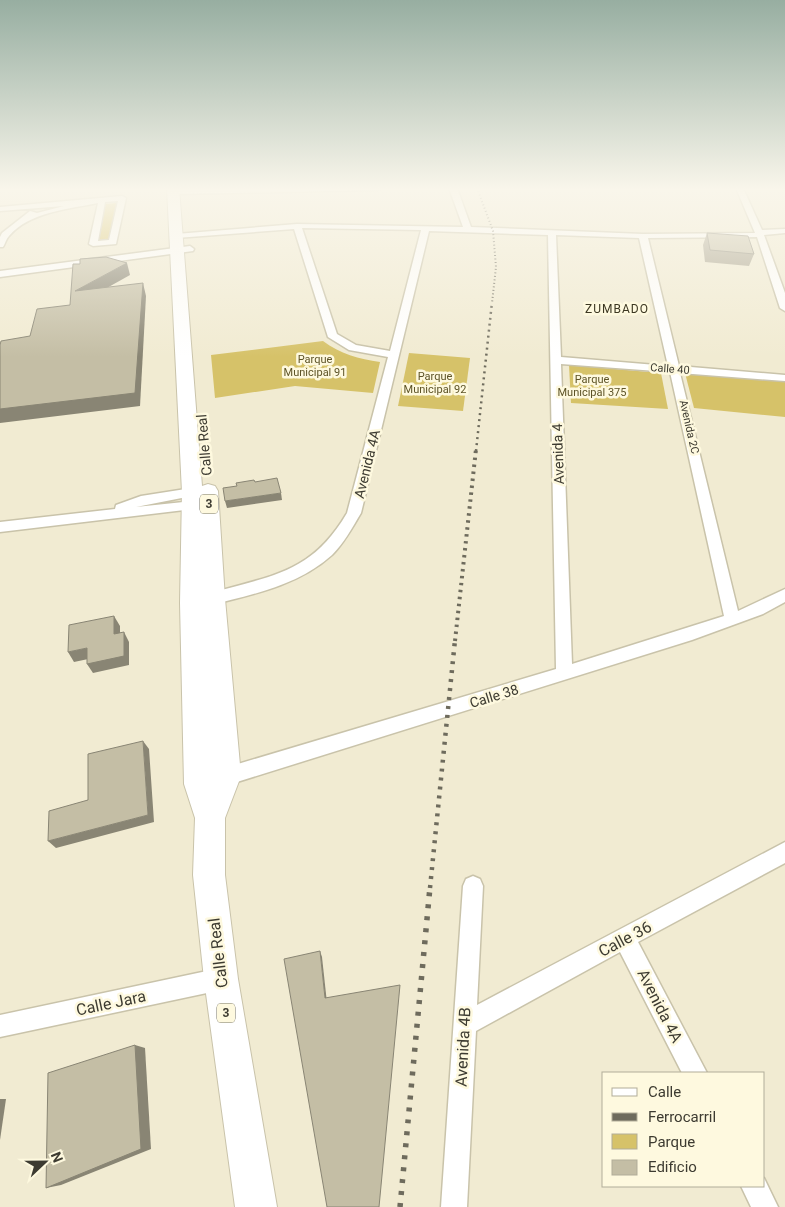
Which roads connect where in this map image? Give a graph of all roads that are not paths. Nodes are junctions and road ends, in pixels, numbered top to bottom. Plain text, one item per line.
1 (174, 244) edge
2 (182, 244) edge
3 (182, 244) edge
4 (303, 244) edge
5 (422, 244) edge
6 (552, 244) edge
7 (645, 244) edge
8 (764, 244) edge
9 (0, 274) edge
10 (785, 308) edge
11 (394, 354) junction
12 (556, 360) junction
13 (676, 370) junction
14 (785, 378) edge
15 (193, 499) junction
16 (0, 527) edge
17 (785, 595) edge
18 (202, 601) junction
19 (733, 620) junction
20 (564, 674) junction
21 (227, 776) junction
22 (199, 784) junction
23 (210, 818) junction
24 (785, 852) edge
25 (473, 886) dead end
26 (625, 939) junction
27 (221, 979) junction
28 (465, 1024) junction
29 (0, 1026) edge
30 (694, 1072) edge
31 (755, 1187) edge
32 (256, 1207) edge
33 (454, 1207) edge
34 (765, 1207) edge

1 - 9 street
2 - 15 main road, Calle Real / 3
3 - 18 main road, Calle Real / 3
4 - 11 street
5 - 11 street, Avenida 4A
6 - 12 street, Avenida 4
7 - 13 street, Avenida 2C
8 - 10 street
11 - 18 street, Avenida 4A
12 - 13 street, Calle 40
12 - 20 street, Avenida 4
13 - 14 street, Calle 40
13 - 19 street, Avenida 2C
15 - 16 street
15 - 18 main road, Calle Real / 3
17 - 19 street, Calle 38
18 - 21 main road, Calle Real / 3
18 - 22 main road, Calle Real / 3
19 - 20 street, Calle 38
20 - 21 street, Calle 38
21 - 22 street, Calle 38
21 - 23 main road, Calle Real / 3
22 - 23 main road, Calle Real / 3
23 - 27 main road, Calle Real / 3
24 - 26 street, Calle 36
25 - 28 street, Avenida 4B
26 - 28 street, Calle 36
26 - 30 street, Avenida 4A
27 - 29 street, Calle Jara
27 - 32 main road, Calle Real / 3
28 - 33 street, Avenida 4B
31 - 34 street

